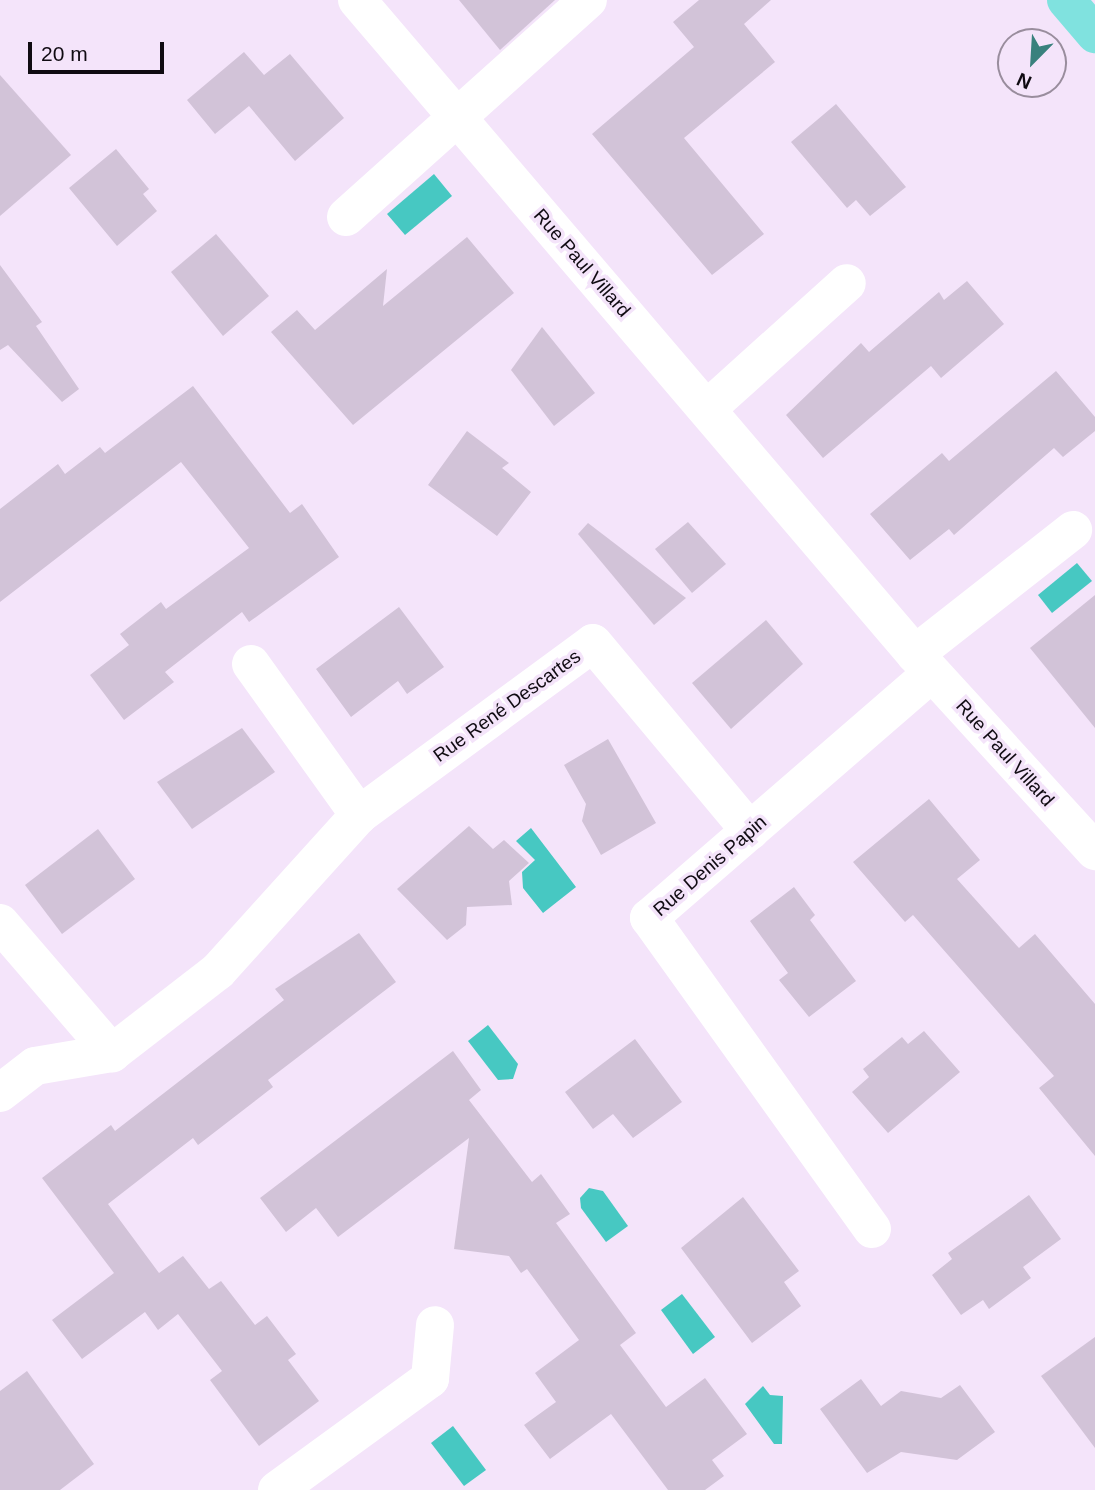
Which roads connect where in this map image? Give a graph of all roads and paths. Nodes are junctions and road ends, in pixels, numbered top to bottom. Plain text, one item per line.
1 (357, 0) edge
2 (587, 0) edge
3 (1066, 0) edge
4 (1095, 34) edge
5 (458, 118) junction
6 (346, 217) dead end
7 (847, 284) dead end
8 (707, 409) junction
9 (1073, 530) dead end
10 (924, 663) junction
11 (251, 664) dead end
12 (359, 815) junction
13 (750, 831) junction
14 (1095, 851) edge
15 (0, 923) edge
16 (111, 1053) junction
17 (0, 1093) edge
18 (872, 1228) dead end
19 (435, 1325) dead end
20 (277, 1490) edge

1 - 5 street, Rue Paul Villard
2 - 5 street
3 - 4 main road
5 - 6 street
5 - 8 street, Rue Paul Villard
7 - 8 street
8 - 10 street, Rue Paul Villard
9 - 10 street
10 - 13 street, Rue Denis Papin
10 - 14 street, Rue Paul Villard
11 - 12 street
12 - 13 street, Rue René Descartes
12 - 16 street, Rue René Descartes
13 - 18 street, Rue Denis Papin
15 - 16 street
16 - 17 street, Rue René Descartes
19 - 20 street

